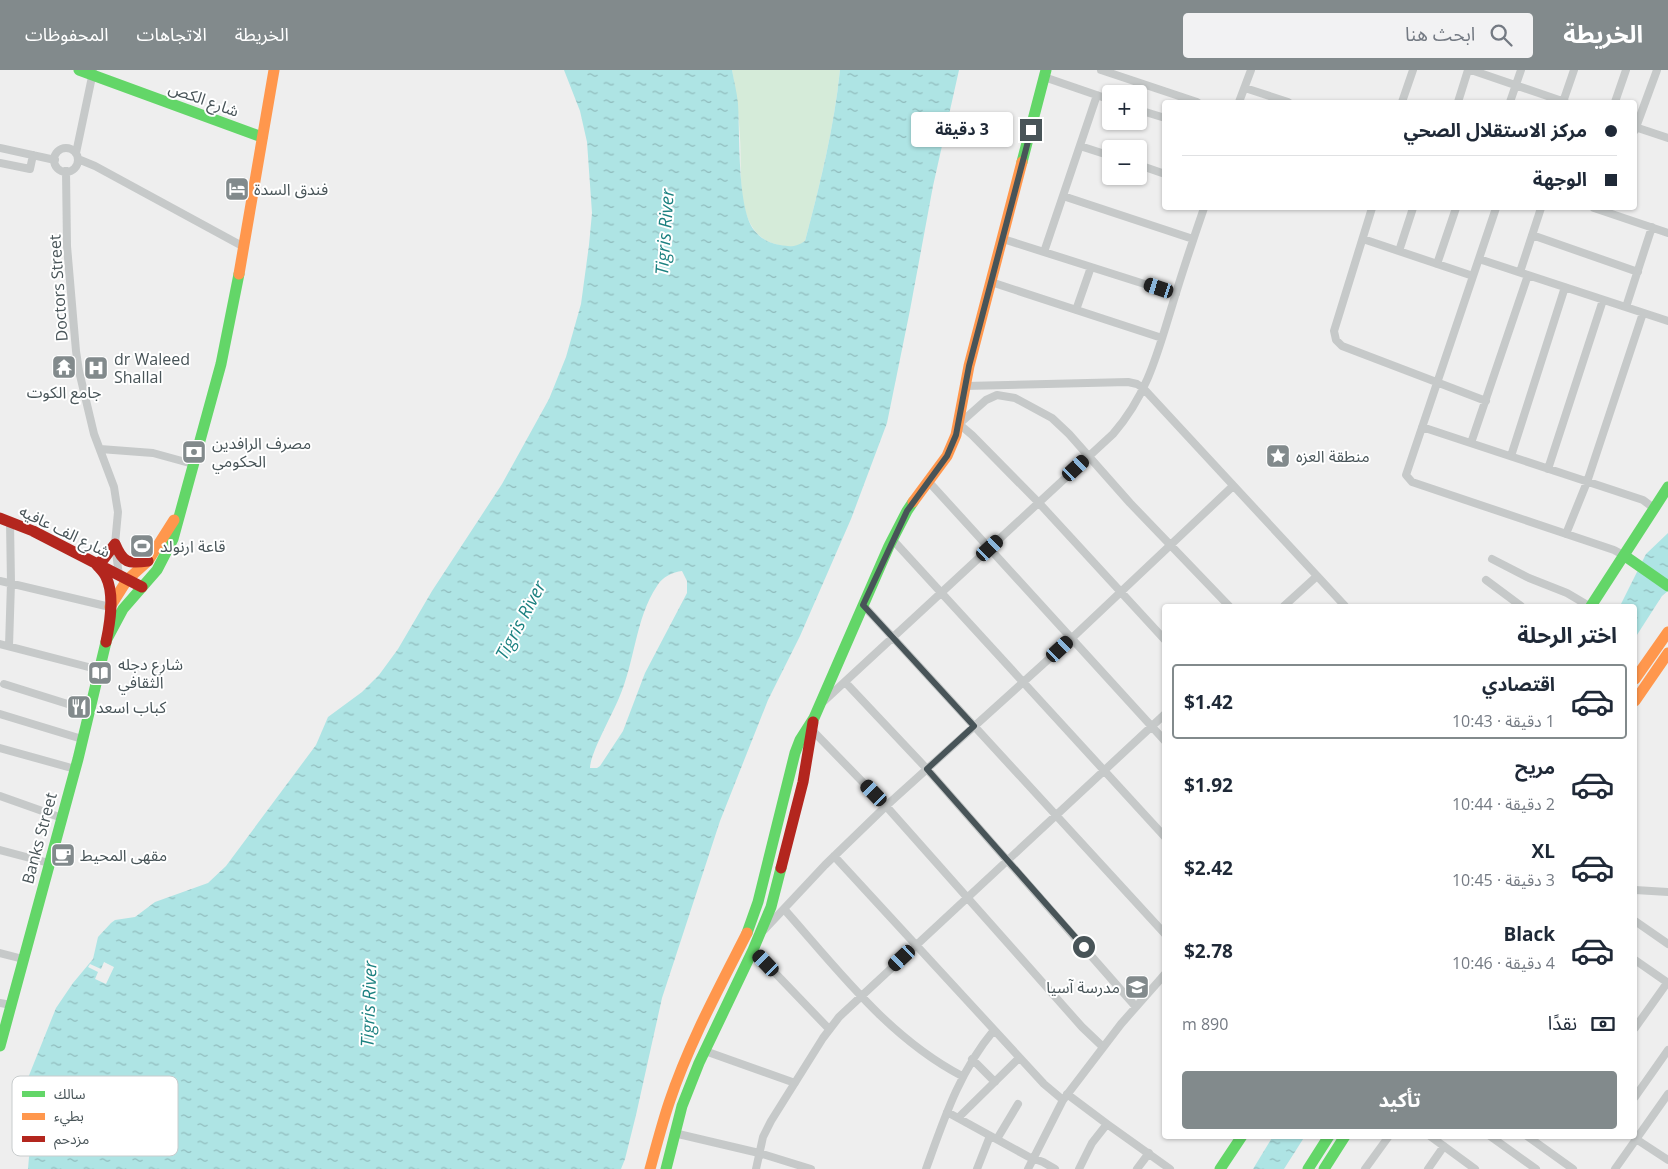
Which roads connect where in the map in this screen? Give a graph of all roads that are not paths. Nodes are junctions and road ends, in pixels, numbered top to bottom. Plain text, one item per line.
1 (79, 70) edge
2 (274, 70) edge
3 (1101, 70) edge
4 (1250, 70) edge
5 (1413, 70) edge
6 (1470, 70) edge
7 (1522, 70) edge
8 (1574, 70) edge
9 (1626, 70) edge
10 (1657, 70) edge
11 (93, 72) edge
12 (1045, 74) edge
13 (1516, 86) junction
14 (1244, 88) junction
15 (1097, 95) junction
16 (1102, 97) edge
17 (1191, 100) edge
18 (1241, 100) edge
19 (1282, 100) edge
20 (1403, 100) edge
21 (1459, 100) edge
22 (1511, 100) edge
23 (1558, 100) edge
24 (1565, 100) edge
25 (1616, 100) edge
26 (1147, 112) edge
27 (1162, 117) edge
28 (1637, 123) edge
29 (1637, 129) edge
30 (262, 138) junction
31 (1668, 138) edge
32 (1080, 146) junction
33 (0, 148) edge
34 (1102, 153) edge
35 (33, 155) junction
36 (77, 156) junction
37 (55, 160) junction
38 (0, 163) edge
39 (1147, 168) edge
40 (66, 172) junction
41 (1162, 173) edge
42 (1063, 196) junction
43 (1203, 210) edge
44 (1371, 210) edge
45 (1412, 210) edge
46 (1455, 210) edge
47 (1495, 210) edge
48 (1540, 210) edge
49 (1608, 210) edge
50 (1652, 227) junction
51 (1668, 233) edge
52 (1532, 235) junction
53 (1003, 239) junction
54 (1193, 239) junction
55 (1362, 239) junction
56 (244, 247) junction
57 (1399, 251) junction
58 (1044, 252) junction
59 (1479, 259) junction
60 (1437, 264) junction
61 (1091, 267) junction
62 (1520, 272) junction
63 (1638, 272) junction
64 (1528, 275) junction
65 (1473, 276) junction
66 (991, 282) junction
67 (1565, 287) junction
68 (1176, 294) junction
69 (1603, 300) junction
70 (1626, 307) junction
71 (1076, 310) junction
72 (1643, 313) junction
73 (1668, 321) edge
74 (1162, 338) junction
75 (1437, 383) junction
76 (965, 386) junction
77 (1143, 388) junction
78 (1486, 401) junction
79 (959, 424) junction
80 (1422, 427) junction
81 (1471, 443) junction
82 (100, 449) junction
83 (1511, 456) junction
84 (1088, 457) junction
85 (193, 464) junction
86 (1548, 469) junction
87 (928, 481) junction
88 (1587, 482) junction
89 (1233, 486) junction
90 (1668, 487) edge
91 (1039, 503) junction
92 (1655, 509) junction
93 (179, 512) junction
94 (5, 520) edge
95 (1566, 534) junction
96 (892, 539) junction
97 (115, 544) junction
98 (1171, 546) junction
99 (990, 548) junction
100 (1625, 556) junction
101 (1492, 559) dead end
102 (148, 561) junction
103 (96, 564) junction
104 (1317, 576) junction
105 (123, 578) junction
106 (1486, 580) dead end
107 (0, 581) edge
108 (10, 582) junction
109 (1668, 586) edge
110 (142, 587) junction
111 (942, 592) junction
112 (1121, 593) junction
113 (1227, 604) edge
114 (1286, 604) edge
115 (1343, 604) edge
116 (1518, 604) edge
117 (1586, 604) edge
118 (1591, 604) edge
119 (863, 605) junction
120 (110, 607) junction
121 (1668, 632) edge
122 (893, 637) junction
123 (1162, 637) edge
124 (107, 638) junction
125 (1072, 638) junction
126 (0, 644) edge
127 (9, 646) junction
128 (1668, 653) edge
129 (100, 670) junction
130 (1637, 675) edge
131 (844, 682) junction
132 (1024, 682) junction
133 (4, 684) dead end
134 (1637, 697) edge
135 (820, 704) junction
136 (90, 711) junction
137 (0, 714) edge
138 (1162, 717) edge
139 (813, 724) junction
140 (974, 726) junction
141 (1152, 726) junction
142 (1162, 738) edge
143 (82, 739) junction
144 (0, 748) edge
145 (75, 769) junction
146 (927, 769) junction
147 (1105, 770) junction
148 (0, 796) edge
149 (886, 806) junction
150 (1057, 816) junction
151 (62, 818) junction
152 (1162, 834) edge
153 (0, 850) edge
154 (834, 856) junction
155 (1008, 860) junction
156 (49, 863) junction
157 (1637, 890) edge
158 (1668, 892) edge
159 (967, 898) junction
160 (784, 910) junction
161 (1637, 922) edge
162 (1162, 931) edge
163 (761, 933) junction
164 (1668, 944) edge
165 (916, 945) junction
166 (753, 950) junction
167 (0, 953) edge
168 (23, 959) junction
169 (1637, 961) edge
170 (1162, 977) edge
171 (1667, 983) edge
172 (861, 996) junction
173 (5, 1004) edge
174 (1136, 1007) junction
175 (1638, 1016) edge
176 (829, 1028) junction
177 (994, 1030) junction
178 (0, 1046) edge
179 (1103, 1047) junction
180 (1668, 1050) edge
181 (705, 1051) junction
182 (1019, 1058) junction
183 (972, 1059) junction
184 (962, 1076) junction
185 (995, 1082) junction
186 (795, 1083) junction
187 (1637, 1094) edge
188 (1668, 1094) edge
189 (1065, 1097) junction
190 (1018, 1104) dead end
191 (947, 1112) junction
192 (958, 1118) junction
193 (1106, 1124) junction
194 (674, 1133) junction
195 (994, 1137) junction
196 (1637, 1138) edge
197 (1240, 1139) edge
198 (1327, 1139) edge
199 (1343, 1139) edge
200 (1387, 1139) edge
201 (1434, 1139) edge
202 (1494, 1139) edge
203 (1531, 1139) edge
204 (1636, 1139) joint
205 (1444, 1146) junction
206 (759, 1153) junction
207 (1149, 1153) junction
208 (1033, 1158) junction
209 (1668, 1160) edge
210 (1430, 1166) edge
211 (801, 1168) edge
212 (650, 1169) edge
213 (666, 1169) edge
214 (756, 1169) edge
215 (811, 1169) edge
216 (926, 1169) edge
217 (978, 1169) edge
218 (1028, 1169) edge
219 (1055, 1169) edge
220 (1079, 1169) edge
221 (1138, 1169) edge
222 (1170, 1169) edge
223 (1220, 1169) edge
224 (1308, 1169) edge
225 (1324, 1169) edge
226 (1365, 1169) edge
227 (1439, 1169) edge
228 (1475, 1169) edge
229 (1536, 1169) edge
230 (1573, 1169) edge
231 (1615, 1169) edge

1 - 11 street, شارع الكص
2 - 30 street
3 - 17 street
4 - 14 street
5 - 20 street
6 - 13 street
6 - 21 street
7 - 13 street
8 - 24 street
9 - 25 street
10 - 28 street
11 - 30 street, شارع الكص
11 - 36 street
12 - 15 street
12 - 53 street
13 - 22 street
13 - 23 street
14 - 18 street
14 - 19 street
15 - 16 street
15 - 32 street
26 - 27 street
29 - 31 street
30 - 56 street
32 - 34 street
32 - 42 street
33 - 35 street
35 - 37 street
35 - 38 street
36 - 37 street
36 - 40 street
36 - 56 street
37 - 40 street
39 - 41 street
40 - 82 street, Doctors Street
42 - 54 street
42 - 58 street
43 - 54 street
44 - 55 street
45 - 57 street
46 - 60 street
47 - 59 street
48 - 52 street
49 - 50 street
50 - 51 street
50 - 63 street
52 - 62 street
52 - 63 street
53 - 58 street
53 - 66 street
54 - 68 street
55 - 57 street
55 - 75 street
56 - 85 street
57 - 60 street
58 - 61 street
59 - 62 street
59 - 65 street
60 - 65 street
61 - 68 street
61 - 71 street
62 - 64 street
63 - 70 street
64 - 67 street
64 - 78 street
65 - 75 street
66 - 71 street
66 - 76 street
67 - 69 street
67 - 83 street
68 - 74 street
69 - 70 street
69 - 86 street
70 - 72 street
71 - 74 street
72 - 73 street
72 - 88 street
74 - 77 street
75 - 78 street
75 - 80 street
76 - 77 street
76 - 79 street
77 - 84 street
77 - 89 street
78 - 81 street
79 - 84 street
79 - 87 street
79 - 91 street
80 - 81 street
80 - 95 street
81 - 83 street
82 - 85 street
82 - 97 street, Doctors Street
83 - 86 street
84 - 91 street
84 - 98 street
85 - 93 street
86 - 88 street
87 - 96 street
87 - 99 street
88 - 92 street
88 - 95 street
89 - 98 street
89 - 104 street
90 - 92 street
91 - 99 street
91 - 112 street
92 - 100 street
93 - 102 street
93 - 110 street
94 - 103 street, شارع الف عافيه
94 - 108 street
95 - 100 street
96 - 111 street
96 - 119 street
97 - 102 street
97 - 103 street
97 - 105 street, Doctors Street
98 - 112 street
98 - 113 street
99 - 111 street
99 - 125 street
100 - 109 street
100 - 118 street
101 - 117 street
102 - 105 street
103 - 105 street, شارع الف عافيه
103 - 120 street
104 - 114 street
104 - 115 street
105 - 110 street, شارع الف عافيه
105 - 120 street
106 - 116 street
107 - 108 street
108 - 120 street
108 - 127 street
110 - 124 street
111 - 122 street
111 - 132 street
112 - 123 street
112 - 125 street
119 - 122 street
119 - 135 street
120 - 124 street
121 - 130 street
122 - 131 street
122 - 140 street
124 - 129 street, Banks Street
125 - 132 street
125 - 141 street
126 - 127 street
127 - 129 street
128 - 134 street
129 - 136 street, Banks Street
131 - 135 street
131 - 146 street
132 - 140 street
132 - 147 street
133 - 136 street
135 - 139 street
136 - 143 street, Banks Street
137 - 143 street
138 - 141 street
139 - 149 street
139 - 163 street
139 - 212 street
140 - 146 street
140 - 150 street
141 - 142 street
141 - 147 street
143 - 145 street, Banks Street
144 - 145 street
145 - 151 street, Banks Street
146 - 149 street
146 - 155 street
147 - 150 street
147 - 152 street
148 - 151 street
149 - 154 street
149 - 159 street
150 - 155 street
150 - 162 street
151 - 156 street, Banks Street
153 - 156 street
154 - 160 street
154 - 165 street
155 - 159 street
155 - 174 street
156 - 168 street, Banks Street
157 - 158 street
159 - 165 street
159 - 179 street
160 - 163 street
160 - 172 street
161 - 164 street
163 - 166 street
165 - 172 street
165 - 177 street
166 - 176 street
166 - 181 street
167 - 168 street
168 - 173 street, Banks Street
169 - 171 street
170 - 174 street
171 - 175 street
172 - 176 street
172 - 184 street
173 - 178 street, Banks Street
174 - 179 street
176 - 186 street
177 - 182 street
177 - 183 street
179 - 189 street
180 - 187 street
181 - 186 street
181 - 194 street
182 - 185 street
182 - 189 street
183 - 184 street
183 - 185 street
184 - 191 street
185 - 192 street
186 - 206 street
188 - 196 street
189 - 193 street
189 - 208 street
190 - 195 street
191 - 192 street
191 - 216 street
192 - 195 street
193 - 207 street
193 - 220 street
194 - 206 street
194 - 213 street
195 - 208 street
195 - 217 street
197 - 223 street
198 - 224 street
199 - 225 street
200 - 226 street
201 - 205 street
202 - 229 street
203 - 230 street
204 - 209 street
204 - 231 street
205 - 210 street
205 - 228 street
206 - 211 street
206 - 214 street
207 - 221 street
207 - 222 street
208 - 218 street
208 - 219 street
210 - 227 street
211 - 215 street

